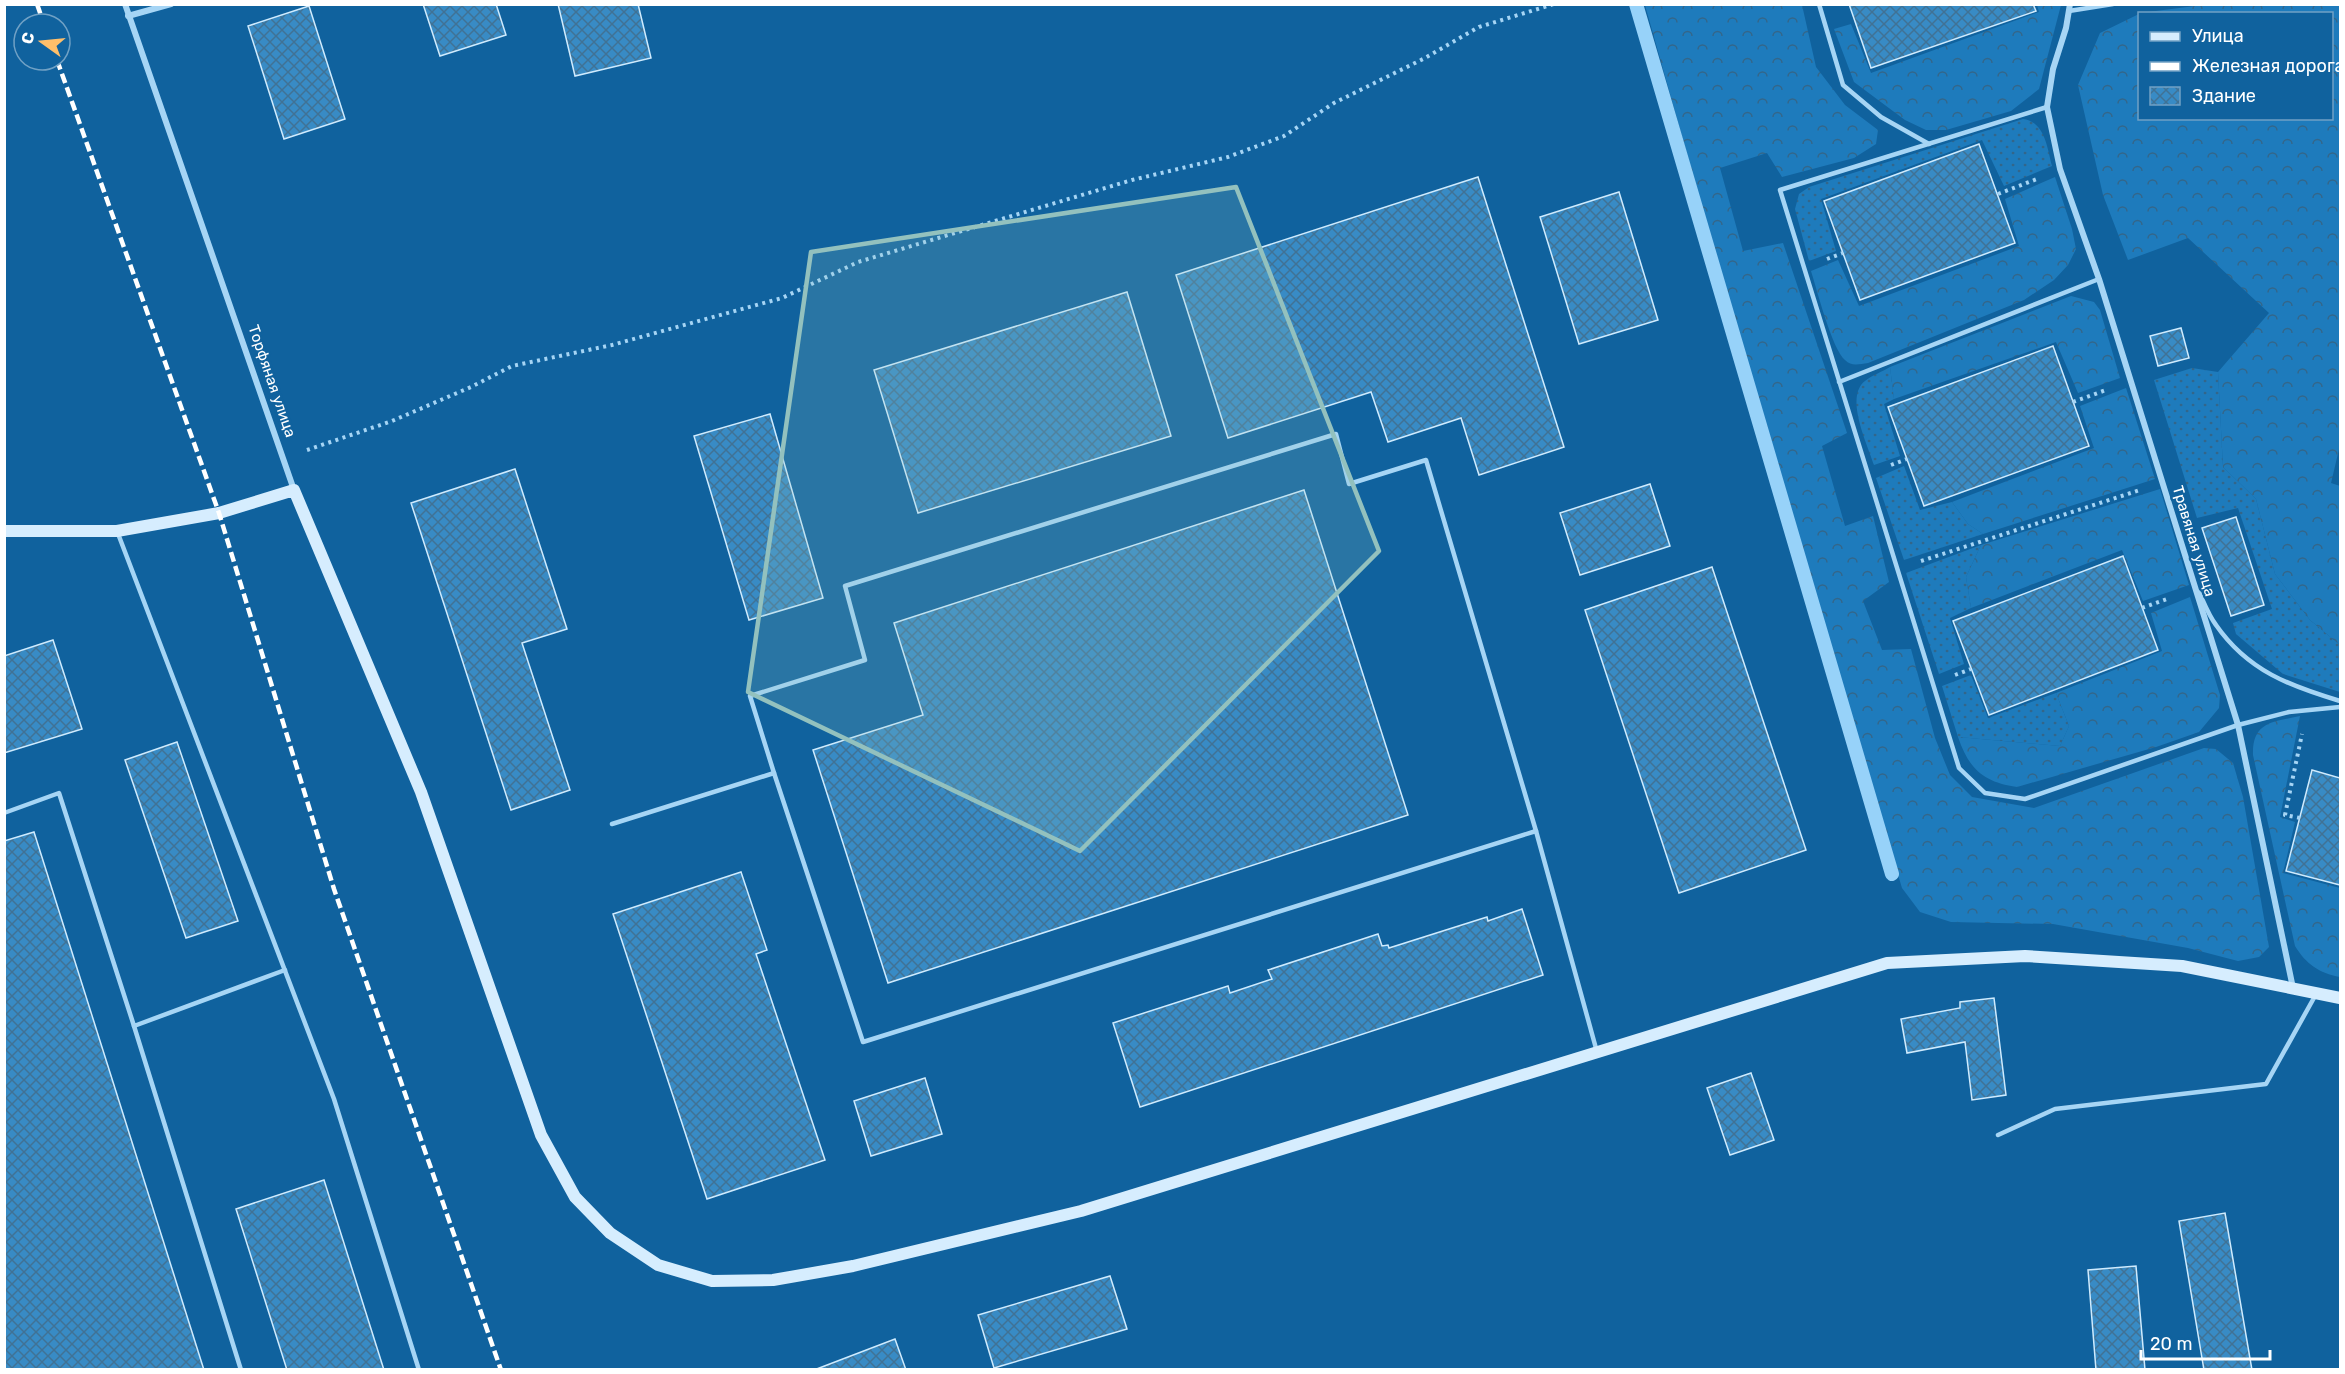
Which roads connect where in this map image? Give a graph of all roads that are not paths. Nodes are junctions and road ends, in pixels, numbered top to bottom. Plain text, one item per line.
1 (124, 4) edge
2 (171, 4) edge
3 (1819, 4) edge
4 (2113, 4) edge
5 (2069, 8) edge
6 (128, 16) junction
7 (2047, 107) junction
8 (1929, 144) junction
9 (2099, 279) junction
10 (1839, 382) junction
11 (294, 490) junction
12 (4, 531) edge
13 (117, 531) junction
14 (2197, 588) junction
15 (2340, 701) edge
16 (2340, 707) edge
17 (2238, 725) junction
18 (774, 773) junction
19 (4, 813) edge
20 (612, 824) dead end
21 (1536, 831) junction
22 (285, 970) junction
23 (2293, 988) junction
24 (2316, 993) junction
25 (2340, 998) edge
26 (134, 1026) junction
27 (1597, 1052) junction
28 (1998, 1136) dead end
29 (242, 1370) edge
30 (418, 1370) edge

1 - 6 street, Торфяная улица
2 - 6 street
3 - 8 lane
4 - 5 lane
5 - 7 street
6 - 11 street, Торфяная улица
7 - 8 lane
7 - 9 street, Травяная улица
8 - 10 lane
9 - 10 lane
9 - 14 street, Травяная улица
10 - 17 lane
11 - 13 street
11 - 27 street
12 - 13 street
13 - 22 lane
14 - 15 lane
14 - 17 street, Травяная улица
16 - 17 lane
17 - 23 street, Травяная улица
18 - 20 lane
18 - 21 lane
18 - 21 lane
19 - 26 lane
21 - 27 lane
22 - 26 lane
22 - 30 lane
23 - 24 street
23 - 27 street
24 - 25 street
24 - 28 lane
26 - 29 lane

